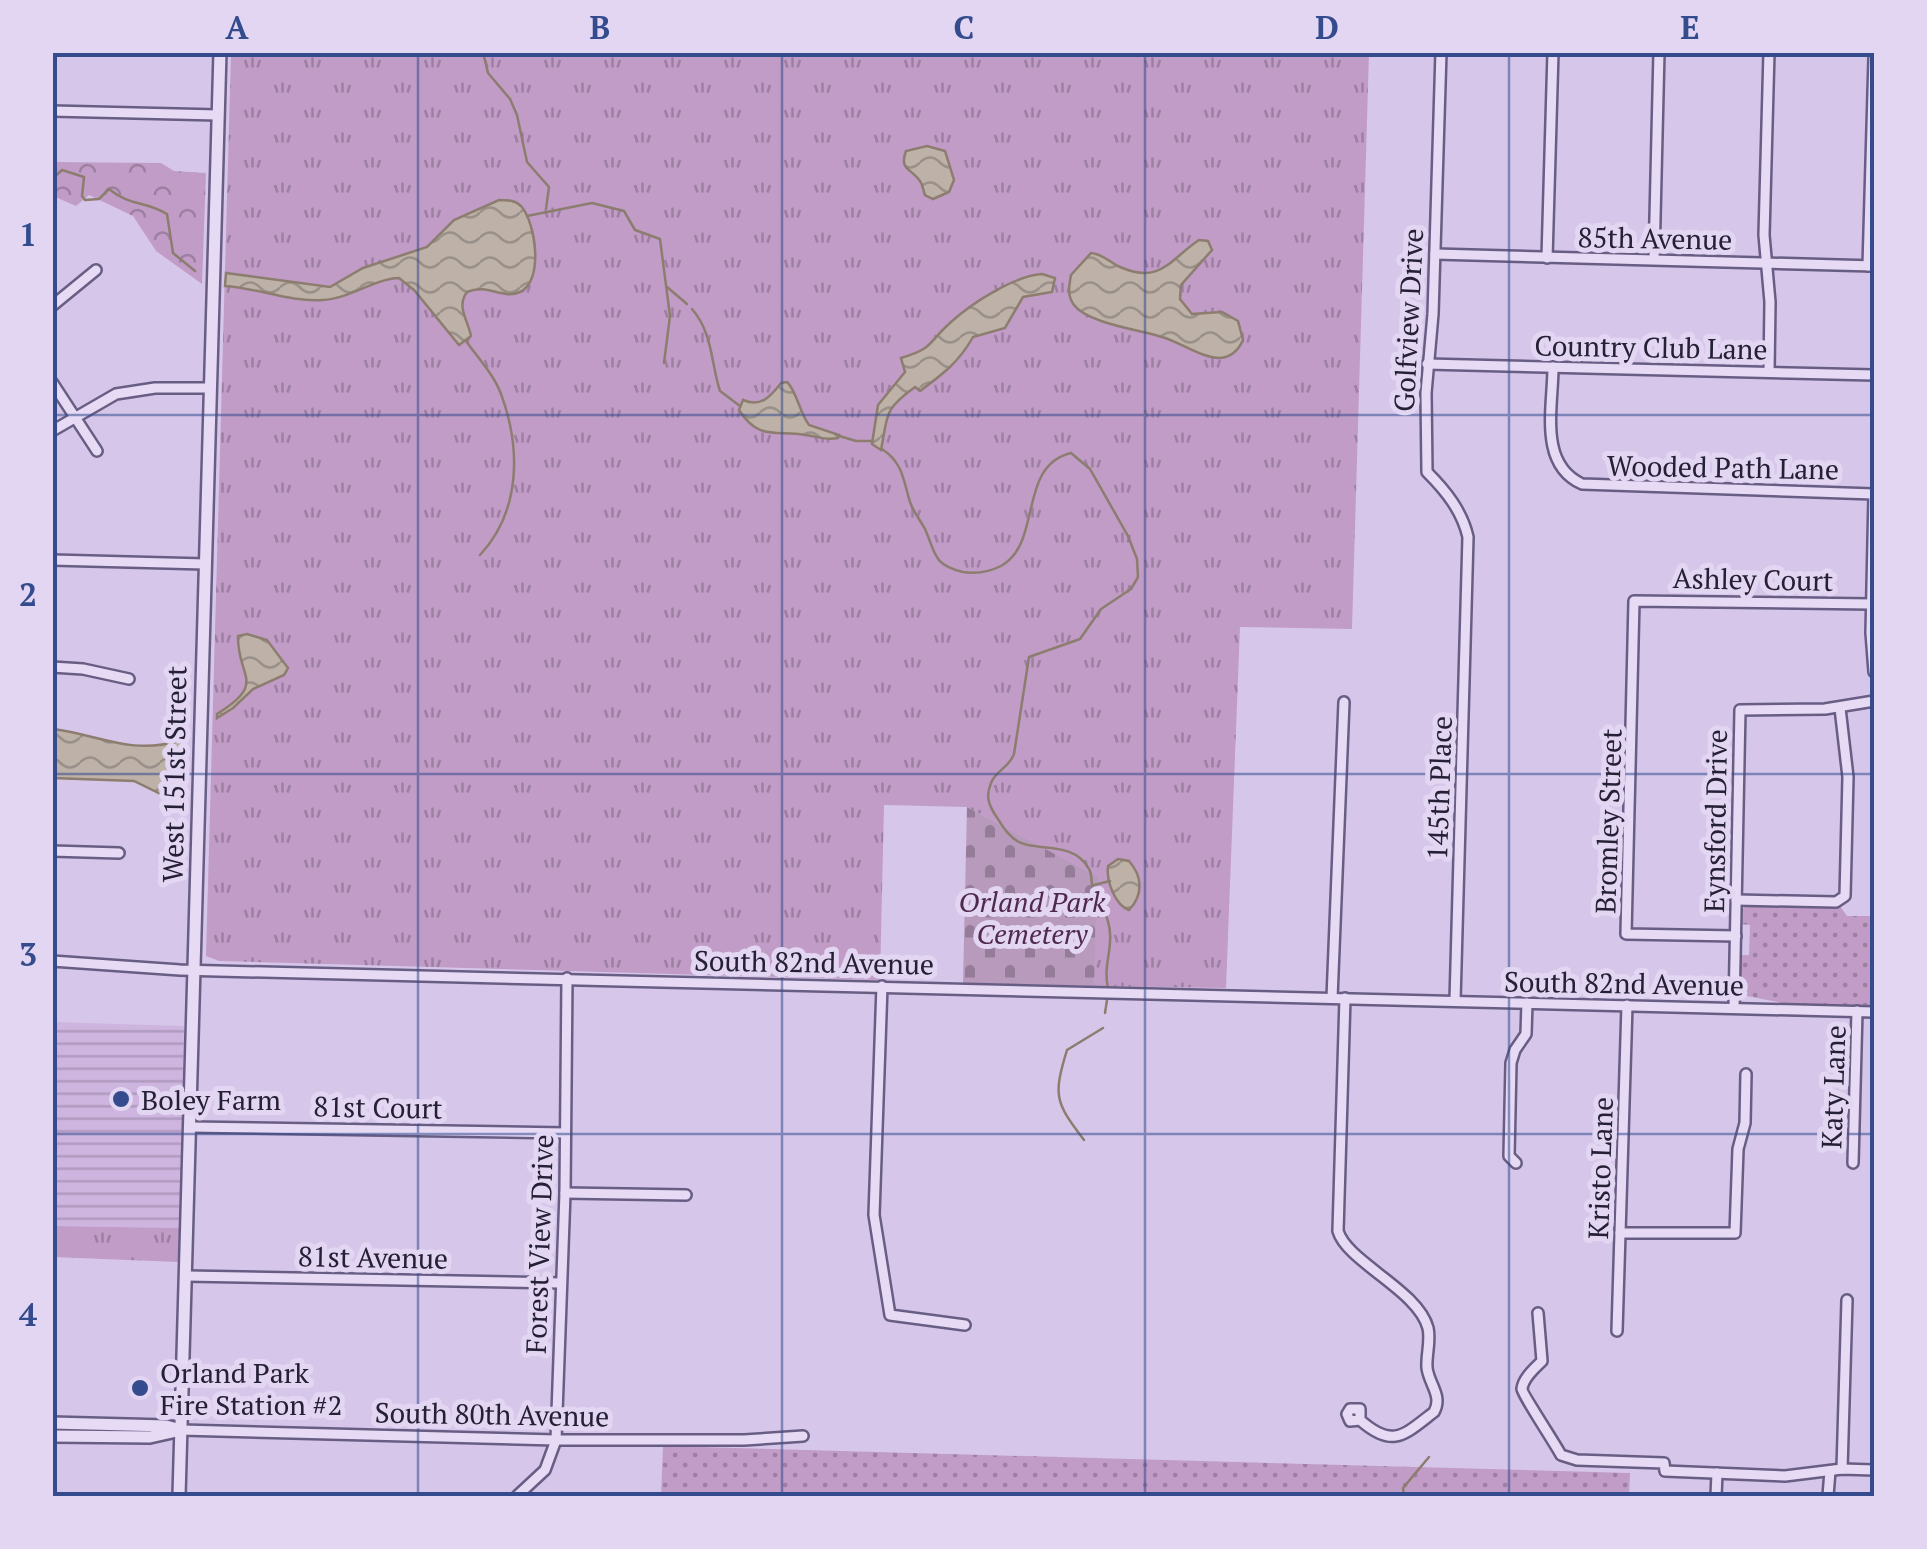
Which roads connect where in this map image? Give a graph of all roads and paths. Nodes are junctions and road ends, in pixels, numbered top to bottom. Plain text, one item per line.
1 (220, 52) edge
2 (1441, 52) edge
3 (1553, 52) edge
4 (1659, 52) edge
5 (1768, 52) edge
6 (1874, 58) edge
7 (52, 111) edge
8 (218, 115) junction
9 (1434, 254) junction
10 (1548, 258) junction
11 (1654, 259) junction
12 (1767, 263) junction
13 (1871, 266) edge
14 (96, 270) dead end
15 (52, 306) edge
16 (1427, 364) junction
17 (1553, 366) junction
18 (1769, 372) junction
19 (1874, 375) edge
20 (52, 382) edge
21 (209, 388) junction
22 (75, 416) junction
23 (52, 431) edge
24 (97, 451) dead end
25 (1874, 494) edge
26 (52, 560) edge
27 (204, 564) junction
28 (1468, 576) joint
29 (1634, 601) joint
30 (1872, 604) junction
31 (52, 667) edge
32 (1874, 672) edge
33 (129, 679) dead end
34 (1874, 701) edge
35 (1344, 702) dead end
36 (1840, 708) junction
37 (52, 851) edge
38 (119, 853) dead end
39 (1736, 900) junction
40 (1736, 936) junction
41 (52, 961) edge
42 (194, 969) junction
43 (567, 978) junction
44 (882, 986) junction
45 (1332, 998) junction
46 (1345, 998) junction
47 (1455, 1001) junction
48 (1527, 1003) junction
49 (1627, 1006) junction
50 (1734, 1008) junction
51 (1858, 1011) junction
52 (1874, 1012) edge
53 (1746, 1074) dead end
54 (190, 1126) junction
55 (565, 1133) junction
56 (1516, 1163) dead end
57 (1853, 1163) dead end
58 (565, 1193) junction
59 (686, 1195) dead end
60 (1620, 1233) junction
61 (186, 1276) junction
62 (560, 1283) junction
63 (1847, 1300) dead end
64 (1538, 1312) dead end
65 (964, 1326) dead end
66 (1618, 1331) dead end
67 (1360, 1420) dead end
68 (52, 1423) edge
69 (180, 1430) junction
70 (52, 1436) edge
71 (803, 1436) dead end
72 (556, 1440) junction
73 (1842, 1469) junction
74 (1874, 1470) edge
75 (1830, 1471) junction
76 (1717, 1473) junction
77 (179, 1496) edge
78 (517, 1496) edge
79 (1716, 1496) edge
80 (1828, 1496) edge

1 - 8 street, West 151st Street
2 - 9 street, Golfview Drive
3 - 10 street
4 - 11 street
5 - 12 street
6 - 13 street
7 - 8 street
8 - 21 street, West 151st Street
9 - 10 street, 85th Avenue
9 - 16 street, Golfview Drive
10 - 11 street, 85th Avenue
11 - 12 street, 85th Avenue
12 - 13 street, 85th Avenue
12 - 18 street
14 - 15 street
16 - 17 street, Country Club Lane
16 - 28 street, Golfview Drive
17 - 18 street, Country Club Lane
17 - 25 street, Wooded Path Lane
18 - 19 street, Country Club Lane
20 - 22 street
21 - 22 street
21 - 27 street, West 151st Street
22 - 23 street
22 - 24 street
25 - 30 street
26 - 27 street
27 - 42 street, West 151st Street
28 - 47 street, 145th Place
29 - 30 street, Ashley Court
29 - 40 street, Bromley Street
30 - 32 street
31 - 33 street
34 - 36 street, Eynsford Drive
35 - 45 street
36 - 39 street, Eynsford Drive
36 - 39 street
37 - 38 street
39 - 40 street, Eynsford Drive
40 - 50 street, Eynsford Drive
41 - 42 street, South 82nd Avenue
42 - 43 street, South 82nd Avenue
42 - 54 street, West 151st Street
43 - 44 street, South 82nd Avenue
43 - 55 street, Forest View Drive
44 - 45 street, South 82nd Avenue
44 - 65 street
45 - 46 street, South 82nd Avenue
46 - 47 street, South 82nd Avenue
46 - 67 street
47 - 48 street, South 82nd Avenue
48 - 49 street, South 82nd Avenue
48 - 56 street
49 - 50 street, South 82nd Avenue
49 - 60 street, Kristo Lane
50 - 51 street, South 82nd Avenue
51 - 52 street, South 82nd Avenue
51 - 57 street, Katy Lane
53 - 60 street
54 - 55 street, 81st Court
54 - 61 street, West 151st Street
55 - 58 street, Forest View Drive
58 - 59 street
58 - 62 street, Forest View Drive
60 - 66 street, Kristo Lane
61 - 62 street, 81st Avenue
61 - 69 street, West 151st Street
62 - 72 street, Forest View Drive
63 - 73 street
64 - 76 street
68 - 69 street, South 80th Avenue
69 - 70 street, South 80th Avenue
69 - 72 street, South 80th Avenue
69 - 77 street, West 151st Street
71 - 72 street, South 80th Avenue
72 - 78 street, Forest View Drive
73 - 74 street
73 - 75 street
75 - 76 street
75 - 80 street
76 - 79 street

